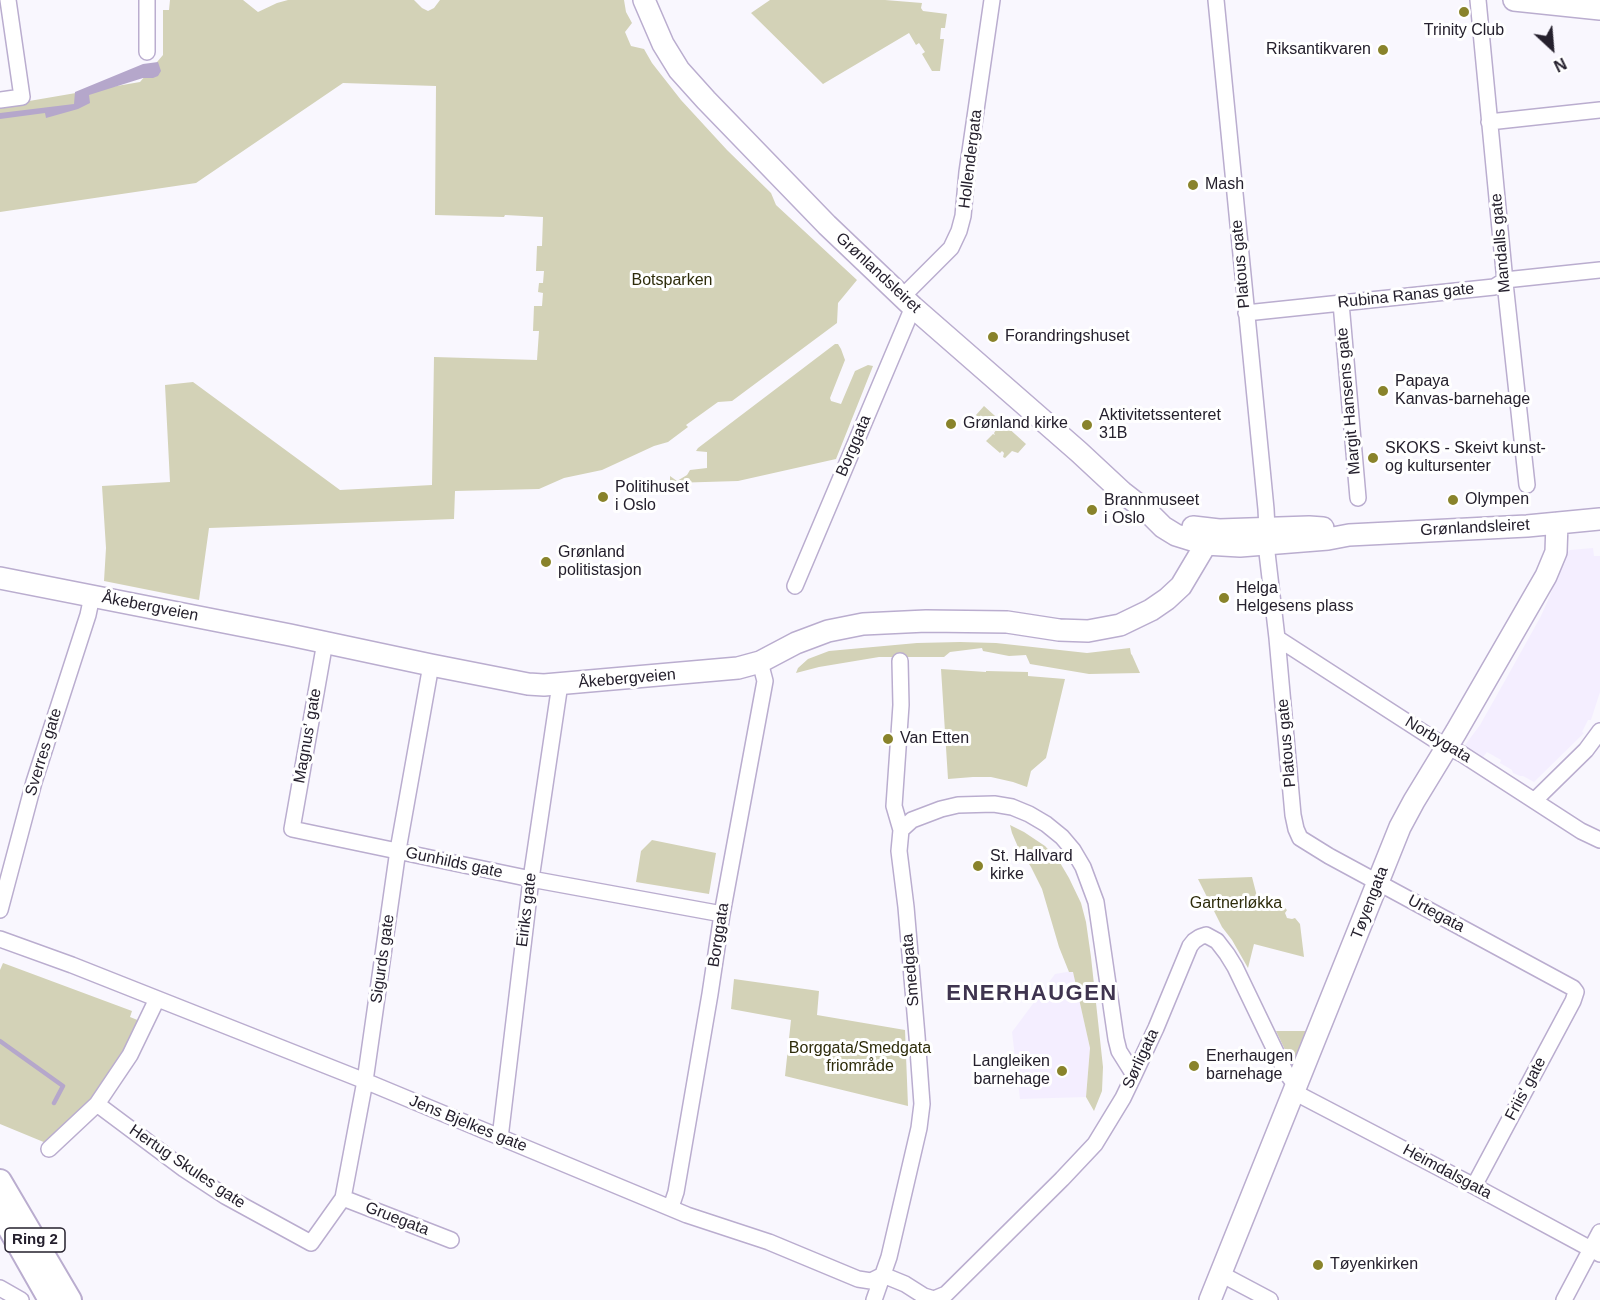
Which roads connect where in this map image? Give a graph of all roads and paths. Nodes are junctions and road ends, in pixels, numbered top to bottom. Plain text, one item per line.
1 (8, 0) edge
2 (147, 0) edge
3 (644, 0) edge
4 (992, 0) edge
5 (1216, 0) edge
6 (1478, 0) edge
7 (1514, 0) edge
8 (1600, 9) edge
9 (147, 52) dead end
10 (0, 100) edge
11 (1600, 110) edge
12 (1489, 122) junction
13 (1600, 270) edge
14 (1505, 280) junction
15 (908, 302) junction
16 (1341, 303) junction
17 (1246, 313) junction
18 (1527, 485) dead end
19 (1358, 498) dead end
20 (1600, 519) edge
21 (1557, 523) junction
22 (1205, 537) junction
23 (1266, 537) junction
24 (0, 578) edge
25 (795, 586) dead end
26 (92, 596) junction
27 (1277, 638) junction
28 (325, 642) junction
29 (900, 661) dead end
30 (760, 662) junction
31 (431, 665) junction
32 (560, 684) junction
33 (1600, 731) edge
34 (1446, 747) junction
35 (1535, 800) junction
36 (292, 829) joint
37 (901, 830) junction
38 (1298, 834) joint
39 (1600, 840) edge
40 (398, 850) junction
41 (531, 879) junction
42 (1378, 882) junction
43 (0, 910) edge
44 (722, 914) junction
45 (0, 939) edge
46 (1576, 992) joint
47 (157, 999) junction
48 (1134, 1075) junction
49 (365, 1081) junction
50 (1296, 1087) junction
51 (97, 1104) junction
52 (500, 1138) junction
53 (49, 1149) dead end
54 (0, 1181) edge
55 (1474, 1186) junction
56 (343, 1198) junction
57 (671, 1207) junction
58 (0, 1212) edge
59 (1600, 1232) edge
60 (452, 1240) dead end
61 (312, 1243) joint
62 (1595, 1252) edge
63 (1221, 1274) junction
64 (883, 1275) junction
65 (0, 1288) edge
66 (934, 1299) edge
67 (21, 1300) edge
68 (50, 1300) edge
69 (70, 1300) edge
70 (874, 1300) edge
71 (1210, 1300) edge
72 (1270, 1300) edge
73 (1564, 1300) edge

1 - 10 street
2 - 9 street
3 - 15 street, Grønlandsleiret
4 - 15 street, Hollendergata
5 - 17 street, Platous gate
6 - 12 street, Mandalls gate
7 - 8 street
11 - 12 street
12 - 14 street, Mandalls gate
13 - 14 street, Rubina Ranas gate
14 - 16 street, Rubina Ranas gate
14 - 18 street, Mandalls gate
15 - 22 street, Grønlandsleiret
15 - 25 street, Borggata
16 - 17 street, Rubina Ranas gate
16 - 19 street, Margit Hansens gate
17 - 23 street, Platous gate
20 - 21 street, Grønlandsleiret
21 - 23 street, Grønlandsleiret
21 - 34 street, Tøyengata
22 - 23 street, Grønlandsleiret
22 - 30 street, Åkebergveien
23 - 27 street, Platous gate
24 - 26 street, Åkebergveien
26 - 28 street, Åkebergveien
26 - 43 street, Sverres gate
27 - 34 street, Norbygata
27 - 38 street, Platous gate
28 - 31 street, Åkebergveien
28 - 36 street, Magnus’ gate
29 - 37 street, Smedgata
30 - 32 street, Åkebergveien
30 - 44 street, Borggata
31 - 32 street, Åkebergveien
31 - 40 street, Sigurds gate
32 - 41 street, Eiriks gate
33 - 35 street
34 - 35 street, Norbygata
34 - 42 street, Tøyengata
35 - 39 street, Norbygata
36 - 40 street, Gunhilds gate
37 - 48 street
37 - 64 street, Smedgata
38 - 42 street, Urtegata
40 - 41 street, Gunhilds gate
40 - 49 street, Sigurds gate
41 - 44 street, Gunhilds gate
41 - 52 street, Eiriks gate
42 - 46 street, Urtegata
42 - 50 street, Tøyengata
44 - 57 street, Borggata
45 - 47 street, Jens Bjelkes gate
46 - 55 street, Friis' gate
47 - 49 street, Jens Bjelkes gate
47 - 51 street
48 - 50 street, Sørligata
48 - 66 street, Sørligata
49 - 52 street, Jens Bjelkes gate
49 - 56 street, Sigurds gate
50 - 55 street, Heimdalsgata
50 - 63 street, Tøyengata
51 - 53 street
51 - 61 street, Hertug Skules gate
52 - 57 street, Jens Bjelkes gate
54 - 69 main road, Ring 2
55 - 62 street, Heimdalsgata
56 - 60 street, Gruegata
56 - 61 street, Sigurds gate
57 - 64 street, Jens Bjelkes gate
58 - 68 main road, Ring 2
59 - 62 street
62 - 73 street
63 - 71 street, Tøyengata
63 - 72 street
64 - 66 street, Jens Bjelkes gate
64 - 70 street
65 - 67 street

